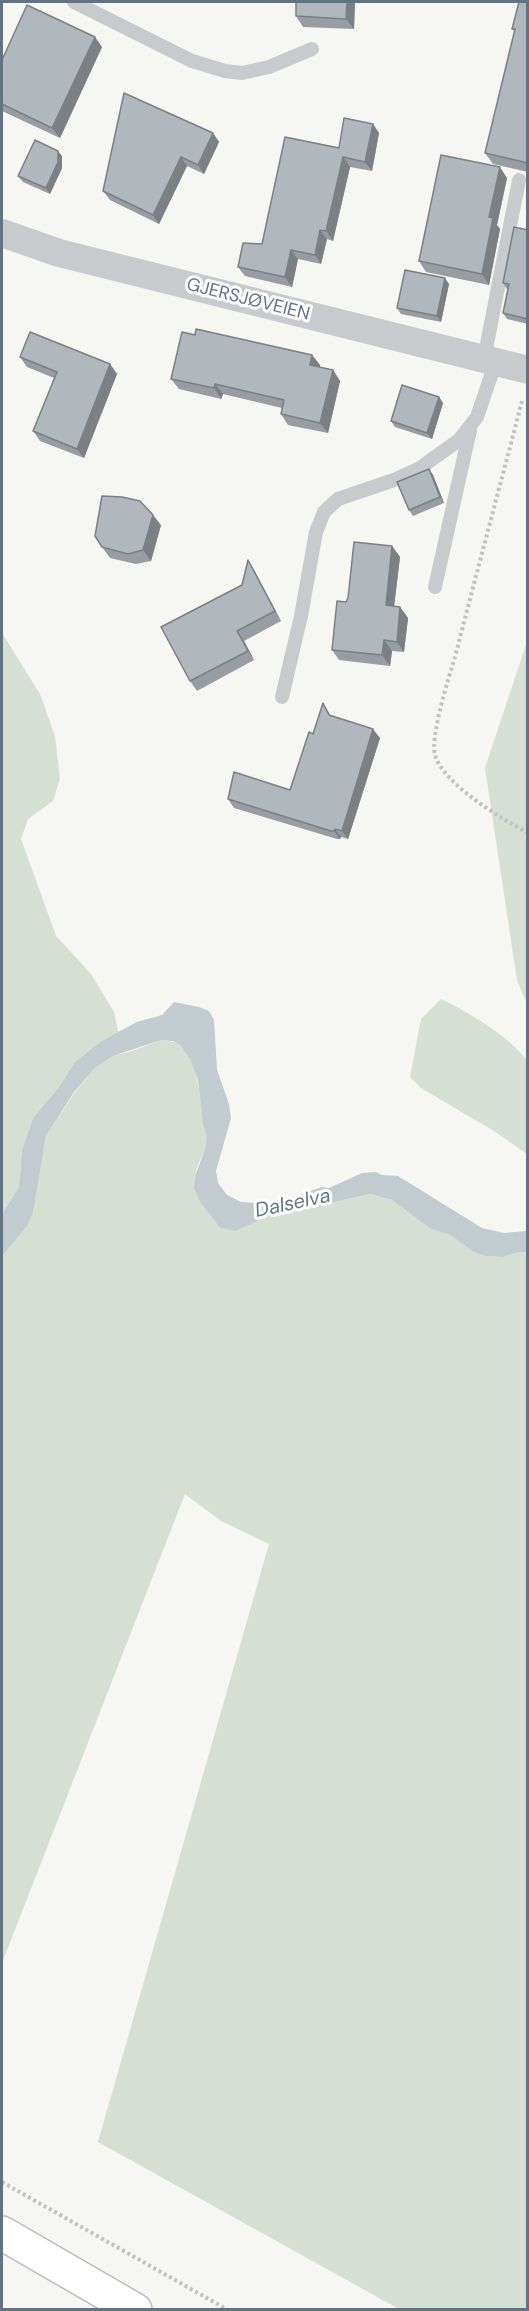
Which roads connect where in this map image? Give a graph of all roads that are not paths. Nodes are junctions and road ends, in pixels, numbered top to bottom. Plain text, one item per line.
1 (74, 2) edge
2 (312, 49) dead end
3 (519, 180) dead end
4 (2, 233) edge
5 (490, 360) junction
6 (526, 381) edge
7 (470, 428) junction
8 (435, 587) dead end
9 (282, 697) dead end
10 (2, 2233) edge
11 (135, 2310) edge

1 - 2 lane
3 - 5 lane
4 - 5 street, GJERSJØVEIEN
5 - 6 street, GJERSJØVEIEN
5 - 7 lane
7 - 8 lane
7 - 9 lane
10 - 11 main road

